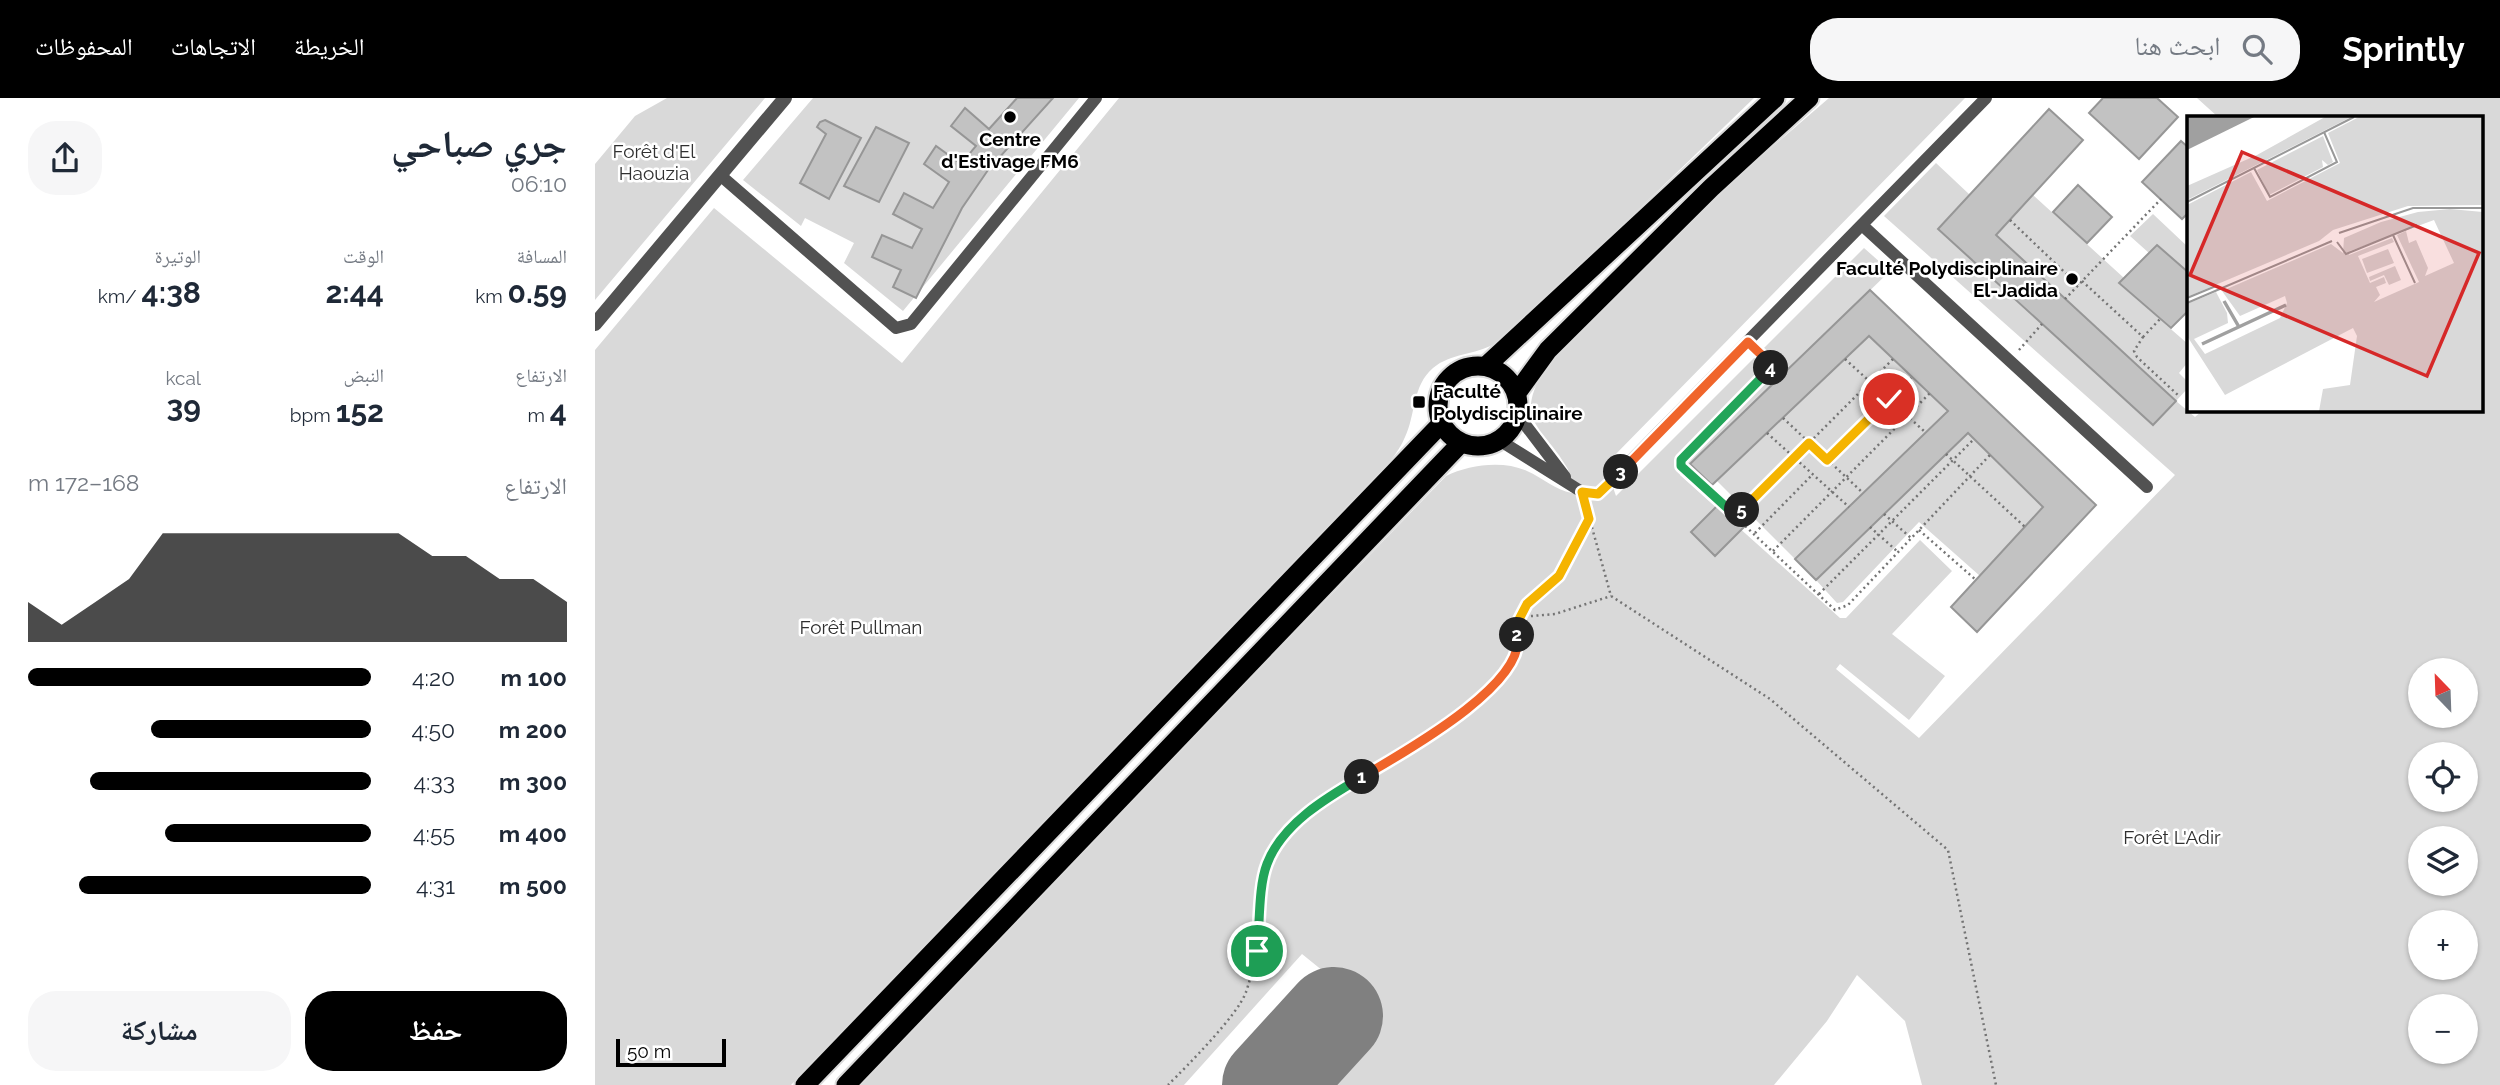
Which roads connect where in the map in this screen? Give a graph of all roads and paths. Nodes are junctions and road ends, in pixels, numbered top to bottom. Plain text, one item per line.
1 (785, 98) edge
2 (1096, 98) edge
3 (1775, 98) edge
4 (1809, 98) edge
5 (1986, 98) edge
6 (720, 175) junction
7 (2161, 199) dead end
8 (2010, 220) dead end
9 (1862, 225) junction
10 (2082, 281) junction
11 (2078, 285) junction
12 (2065, 299) dead end
13 (2161, 319) dead end
14 (595, 324) edge
15 (2042, 324) dead end
16 (2143, 337) junction
17 (1748, 342) junction
18 (1845, 359) dead end
19 (1893, 359) dead end
20 (2010, 360) junction
21 (1486, 366) junction
22 (1773, 366) junction
23 (1783, 374) dead end
24 (1912, 377) dead end
25 (1870, 382) junction
26 (1930, 393) dead end
27 (1516, 394) junction
28 (2180, 397) dead end
29 (1889, 399) junction
30 (1517, 414) junction
31 (1908, 415) junction
32 (1783, 418) dead end
33 (1441, 424) junction
34 (1925, 432) dead end
35 (1767, 433) dead end
36 (1973, 439) dead end
37 (1499, 440) junction
38 (1461, 443) junction
39 (1809, 443) junction
40 (1946, 454) dead end
41 (1990, 455) dead end
42 (1794, 457) junction
43 (1827, 460) junction
44 (1952, 460) junction
45 (1813, 474) junction
46 (1970, 476) junction
47 (1846, 478) junction
48 (1569, 483) junction
49 (2147, 487) dead end
50 (1832, 491) junction
51 (1582, 492) junction
52 (1863, 493) dead end
53 (1849, 507) dead end
54 (1884, 514) dead end
55 (1736, 516) junction
56 (1589, 519) junction
57 (1892, 521) junction
58 (1870, 527) dead end
59 (2025, 527) dead end
60 (1919, 530) junction
61 (1755, 533) junction
62 (1879, 534) junction
63 (1911, 538) junction
64 (1773, 551) junction
65 (1898, 552) junction
66 (1976, 580) dead end
67 (1819, 594) junction
68 (1611, 596) junction
69 (1519, 617) junction
70 (805, 1085) edge
71 (846, 1085) edge
72 (1168, 1085) edge
73 (1996, 1085) edge

1 - 6 street
2 - 6 street
3 - 21 highway
4 - 27 highway
5 - 9 street
6 - 14 street
7 - 10 path
8 - 11 path
9 - 17 street
9 - 20 street
10 - 11 path
10 - 16 path
11 - 12 path
13 - 16 path
15 - 20 path
16 - 28 path
17 - 22 path
17 - 51 street
18 - 25 path
19 - 25 path
20 - 49 street
21 - 27 highway
21 - 33 highway
22 - 23 path
22 - 55 path
24 - 29 path
25 - 29 path
25 - 39 path
26 - 31 path
27 - 30 highway
29 - 31 path
29 - 43 path
30 - 37 highway
30 - 48 street
31 - 34 path
31 - 47 path
32 - 39 path
33 - 38 highway
33 - 70 highway
35 - 42 path
36 - 44 path
37 - 38 highway
37 - 48 street
38 - 71 highway
39 - 42 path
39 - 43 path
40 - 44 path
41 - 46 path
42 - 45 path
42 - 55 path
43 - 47 path
44 - 46 path
44 - 57 path
45 - 50 path
45 - 61 path
46 - 59 path
46 - 60 path
47 - 50 path
47 - 52 path
48 - 51 street
50 - 53 path
50 - 64 path
51 - 56 path
54 - 57 path
55 - 61 path
56 - 68 path
56 - 69 path
57 - 62 path
57 - 63 path
58 - 62 path
60 - 63 path
60 - 66 path
61 - 64 path
62 - 65 path
62 - 67 path
63 - 65 path
64 - 67 path
65 - 67 path
68 - 69 path
68 - 73 path
69 - 72 path

